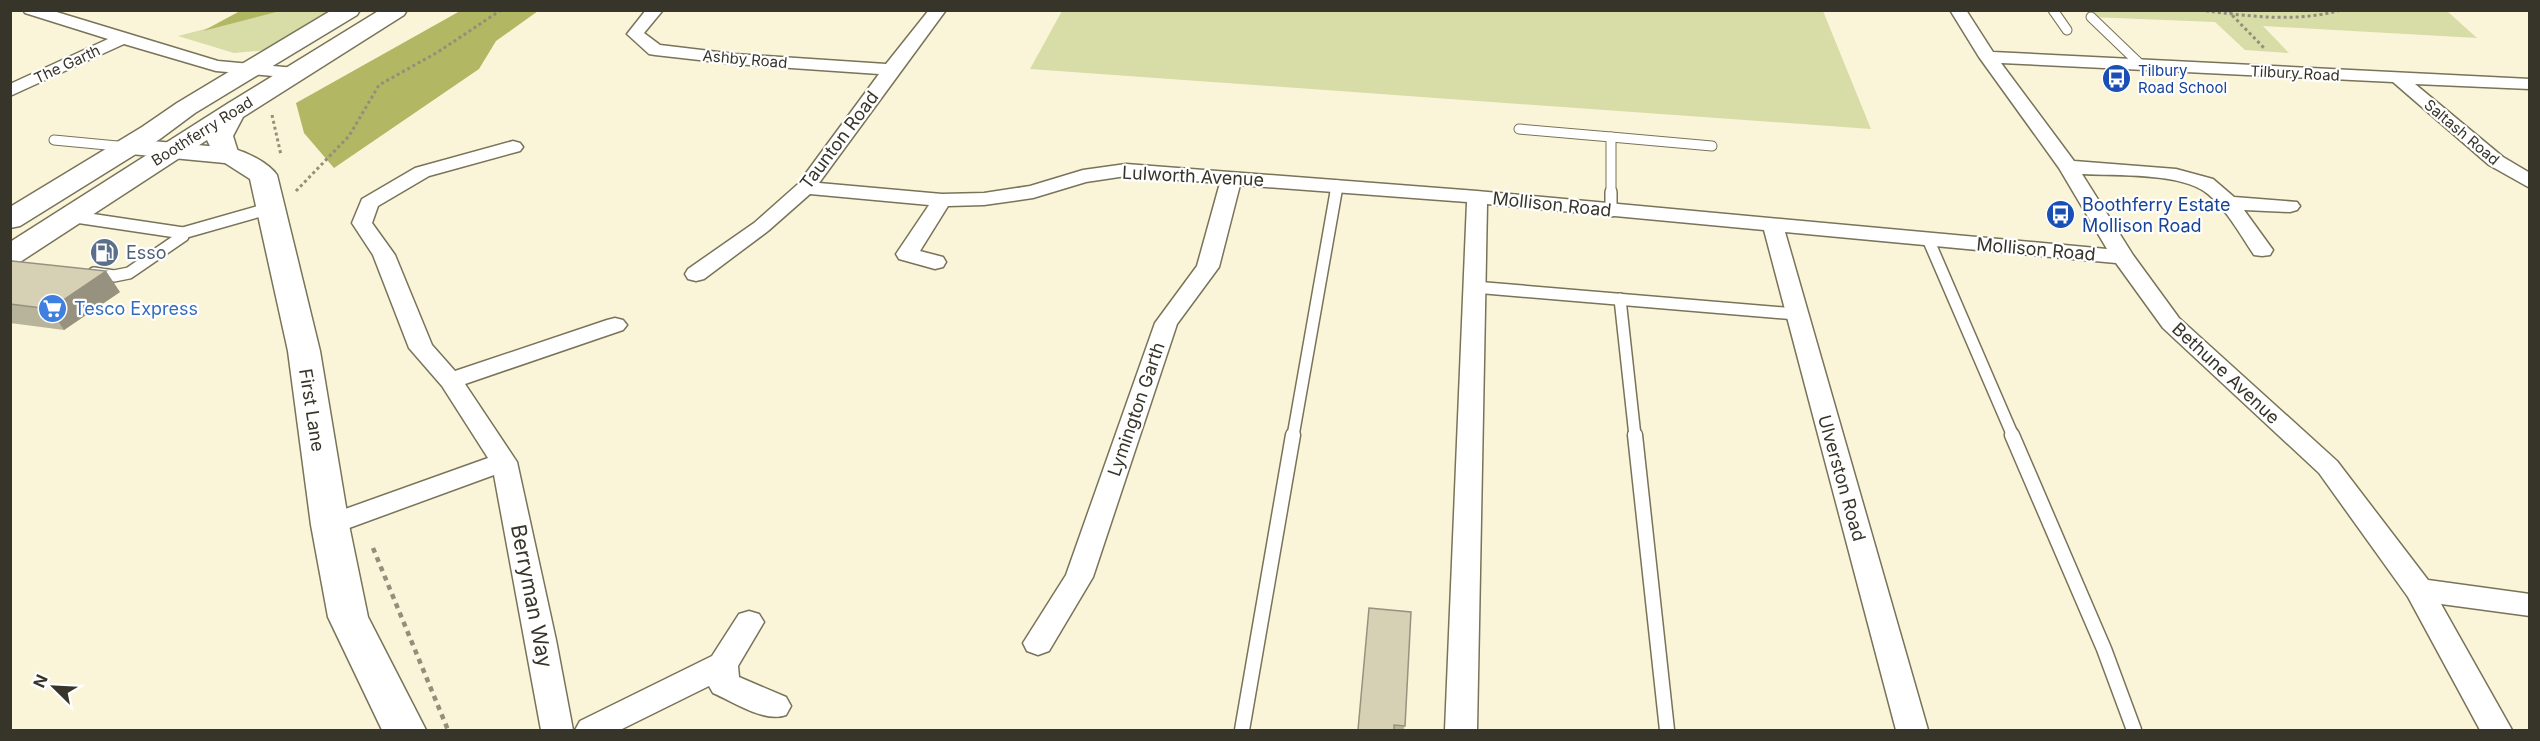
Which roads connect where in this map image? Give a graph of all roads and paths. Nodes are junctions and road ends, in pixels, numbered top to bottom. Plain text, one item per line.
1 (31, 10) edge
2 (349, 10) edge
3 (396, 10) edge
4 (501, 10) edge
5 (655, 10) edge
6 (938, 10) edge
7 (1958, 10) edge
8 (2053, 10) edge
9 (2200, 10) edge
10 (2341, 10) edge
11 (2230, 12) edge
12 (2091, 17) dead end
13 (2067, 30) dead end
14 (123, 38) junction
15 (1988, 57) junction
16 (2141, 65) junction
17 (249, 70) junction
18 (891, 70) junction
19 (2289, 72) junction
20 (295, 73) junction
21 (2398, 78) junction
22 (2529, 84) edge
23 (10, 91) edge
24 (236, 109) junction
25 (1519, 129) dead end
26 (1611, 137) junction
27 (54, 141) dead end
28 (1712, 146) dead end
29 (129, 147) junction
30 (513, 147) dead end
31 (171, 150) junction
32 (226, 155) junction
33 (2068, 167) junction
34 (1232, 177) junction
35 (2529, 182) edge
36 (1337, 185) junction
37 (805, 188) junction
38 (1477, 197) junction
39 (942, 200) junction
40 (2226, 203) junction
41 (2290, 206) dead end
42 (1611, 211) junction
43 (272, 212) junction
44 (68, 216) junction
45 (10, 220) edge
46 (1773, 225) junction
47 (183, 233) junction
48 (1928, 239) junction
49 (2262, 250) dead end
50 (10, 256) edge
51 (2123, 257) junction
52 (935, 262) dead end
53 (82, 272) edge
54 (696, 274) dead end
55 (1474, 287) junction
56 (1620, 299) junction
57 (1796, 314) junction
58 (615, 326) dead end
59 (452, 381) junction
60 (504, 462) junction
61 (330, 525) junction
62 (375, 556) dead end
63 (2419, 590) junction
64 (2529, 604) edge
65 (749, 622) dead end
66 (1038, 643) dead end
67 (723, 665) junction
68 (775, 706) dead end
69 (404, 730) edge
70 (448, 730) edge
71 (557, 730) edge
72 (591, 730) edge
73 (1242, 730) edge
74 (1461, 730) edge
75 (1667, 730) edge
76 (1912, 730) edge
77 (2134, 730) edge
78 (2496, 730) edge

1 - 14 street
2 - 17 main road, Boothferry Road
3 - 20 main road, Boothferry Road
4 - 43 path
5 - 18 street, Ashby Road
6 - 18 street, Taunton Road
7 - 15 street, Bethune Avenue
8 - 13 lane
9 - 11 path
10 - 11 path
11 - 19 path
12 - 16 lane
14 - 17 street
14 - 23 street, The Garth
15 - 16 street, Tilbury Road
15 - 33 street, Bethune Avenue
16 - 19 street, Tilbury Road
17 - 20 street
17 - 29 main road, Boothferry Road
18 - 37 street, Taunton Road
19 - 21 street, Tilbury Road
20 - 24 main road, Boothferry Road
21 - 22 street, Tilbury Road
21 - 35 street, Saltash Road
24 - 31 main road, Boothferry Road
24 - 32 main road
25 - 26 lane
26 - 28 lane
26 - 42 lane
27 - 29 lane
29 - 31 main road, First Lane
29 - 45 main road, Boothferry Road
30 - 59 street, Berryman Way
31 - 32 main road, First Lane
31 - 44 main road, Boothferry Road
32 - 43 main road, First Lane
33 - 40 street
33 - 51 street, Bethune Avenue
34 - 36 street, Lulworth Avenue
34 - 39 street, Lulworth Avenue
34 - 66 street, Lymington Garth
36 - 38 street, Lulworth Avenue
36 - 73 lane
37 - 39 street, Lulworth Avenue
37 - 54 street, Taunton Road
38 - 42 street, Mollison Road
38 - 55 street, Mollison Road
39 - 52 street
40 - 41 street
40 - 49 street
42 - 46 street, Mollison Road
43 - 47 lane
43 - 61 main road, First Lane
44 - 47 lane
44 - 50 main road, Boothferry Road
46 - 48 street, Mollison Road
46 - 57 street, Ulverston Road
47 - 53 lane
48 - 51 street, Mollison Road
48 - 77 lane
51 - 63 street, Bethune Avenue
55 - 56 lane
55 - 74 street, Mollison Road
56 - 57 lane
56 - 75 lane
57 - 76 street, Ulverston Road
58 - 59 street
59 - 60 street, Berryman Way
60 - 61 street
60 - 71 street, Berryman Way
61 - 69 main road, First Lane
62 - 70 path
63 - 64 street
63 - 78 street, Bethune Avenue
65 - 67 street
67 - 68 street
67 - 72 street

